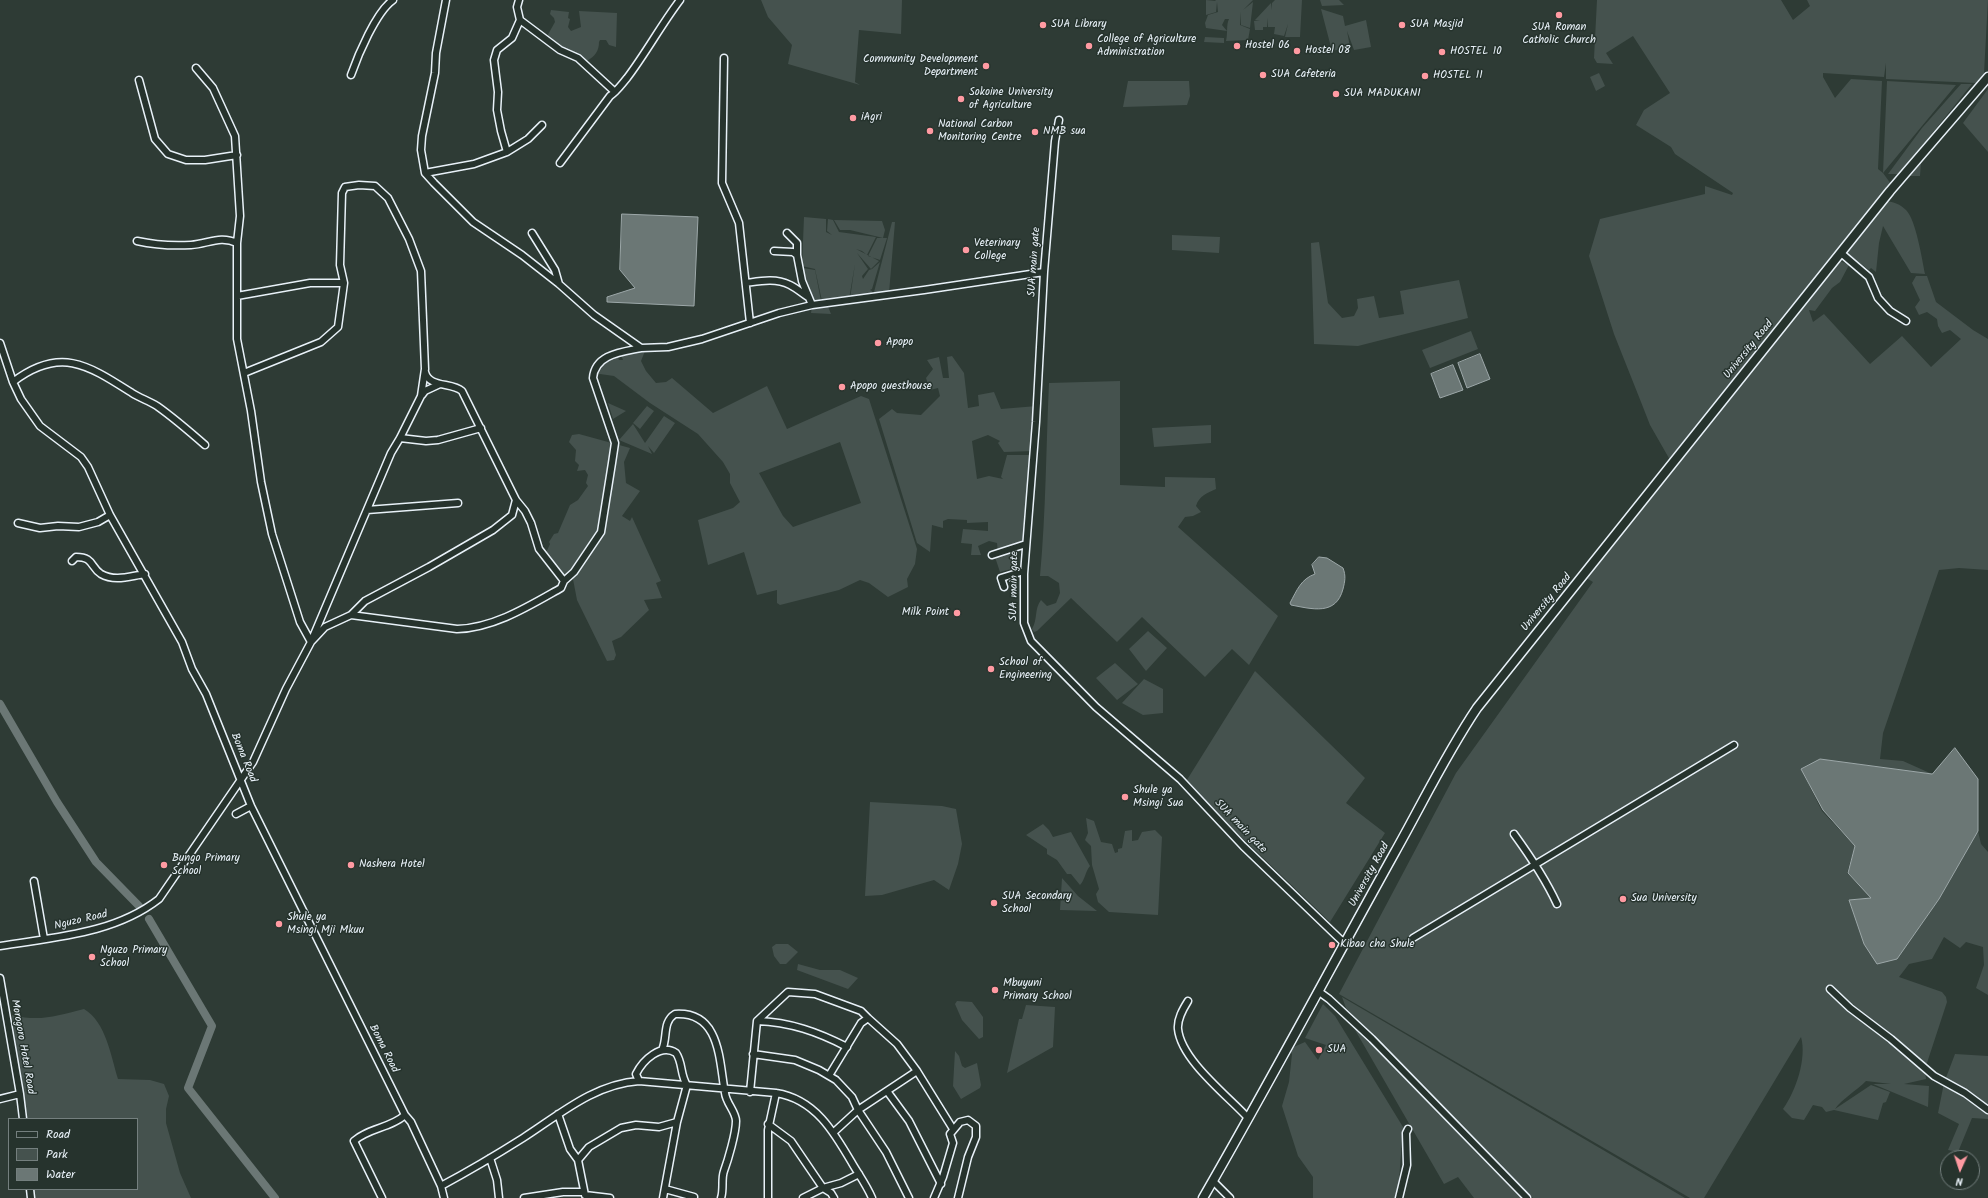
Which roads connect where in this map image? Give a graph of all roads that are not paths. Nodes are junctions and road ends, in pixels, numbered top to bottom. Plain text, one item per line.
1 (393, 0) edge
2 (519, 0) edge
3 (680, 0) edge
4 (446, 1) edge
5 (520, 20) junction
6 (724, 58) dead end
7 (196, 68) dead end
8 (351, 75) dead end
9 (1988, 77) edge
10 (139, 80) dead end
11 (615, 92) junction
12 (1059, 120) dead end
13 (542, 125) dead end
14 (507, 152) junction
15 (237, 155) junction
16 (560, 163) dead end
17 (425, 172) junction
18 (532, 233) dead end
19 (787, 233) dead end
20 (137, 241) dead end
21 (237, 243) junction
22 (774, 251) dead end
23 (1841, 253) junction
24 (797, 255) junction
25 (1044, 272) junction
26 (344, 283) junction
27 (746, 283) junction
28 (559, 284) junction
29 (237, 296) junction
30 (808, 297) junction
31 (812, 305) junction
32 (1906, 321) dead end
33 (750, 323) junction
34 (0, 343) edge
35 (641, 348) junction
36 (425, 369) junction
37 (244, 373) junction
38 (13, 382) junction
39 (440, 384) junction
40 (421, 396) junction
41 (481, 428) junction
42 (400, 438) junction
43 (205, 445) dead end
44 (516, 500) junction
45 (458, 503) dead end
46 (366, 510) junction
47 (110, 515) junction
48 (18, 523) dead end
49 (1026, 544) junction
50 (992, 555) dead end
51 (72, 561) dead end
52 (1024, 571) junction
53 (145, 574) junction
54 (564, 581) junction
55 (1004, 587) dead end
56 (351, 615) junction
57 (311, 642) junction
58 (1734, 745) dead end
59 (241, 779) junction
60 (251, 806) junction
61 (236, 814) dead end
62 (1514, 834) dead end
63 (1536, 864) junction
64 (34, 881) dead end
65 (1557, 904) dead end
66 (1413, 938) dead end
67 (44, 939) junction
68 (1344, 943) junction
69 (0, 946) edge
70 (0, 978) edge
71 (1830, 989) dead end
72 (1318, 991) junction
73 (1188, 1001) dead end
74 (868, 1018) junction
75 (757, 1021) junction
76 (847, 1047) junction
77 (662, 1050) junction
78 (752, 1054) junction
79 (917, 1071) junction
80 (830, 1074) junction
81 (639, 1081) junction
82 (687, 1085) junction
83 (724, 1088) junction
84 (887, 1091) junction
85 (750, 1092) junction
86 (776, 1093) junction
87 (20, 1094) junction
88 (0, 1099) edge
89 (858, 1110) junction
90 (1988, 1110) edge
91 (558, 1114) junction
92 (405, 1115) junction
93 (23, 1118) edge
94 (1248, 1118) junction
95 (677, 1122) junction
96 (768, 1124) junction
97 (1408, 1128) dead end
98 (953, 1130) junction
99 (834, 1132) junction
100 (490, 1158) junction
101 (578, 1160) junction
102 (859, 1174) junction
103 (1213, 1181) junction
104 (941, 1184) junction
105 (441, 1186) junction
106 (823, 1188) junction
107 (664, 1189) junction
108 (584, 1195) edge
109 (694, 1197) dead end
110 (382, 1198) edge
111 (444, 1198) edge
112 (499, 1198) edge
113 (524, 1198) edge
114 (610, 1198) edge
115 (663, 1198) edge
116 (721, 1198) edge
117 (768, 1198) edge
118 (803, 1198) edge
119 (834, 1198) edge
120 (872, 1198) edge
121 (909, 1198) edge
122 (934, 1198) edge
123 (958, 1198) edge
124 (1204, 1198) edge
125 (1230, 1198) edge
126 (1399, 1198) edge
127 (1527, 1198) edge

1 - 8 street
2 - 5 street
3 - 11 street
4 - 17 street
5 - 11 street
5 - 14 street
6 - 27 street
7 - 15 street
9 - 23 main road, University Road
10 - 15 street
11 - 16 street
12 - 25 street, SUA main gate
13 - 14 street
14 - 17 street
15 - 21 street
17 - 28 street
18 - 28 street
19 - 24 street
20 - 21 street
21 - 29 street
22 - 24 street
23 - 32 street
23 - 68 main road, University Road
24 - 30 street
25 - 31 street
25 - 49 street, SUA main gate
26 - 29 street
26 - 36 street
26 - 37 street
27 - 30 street
27 - 33 street
28 - 35 street
29 - 37 street
30 - 31 street
31 - 33 street
33 - 35 street
34 - 38 street, Boma Road
35 - 54 street
36 - 39 street
36 - 40 street
37 - 57 street
38 - 43 street
38 - 47 street, Boma Road
39 - 40 street
39 - 41 street
40 - 42 street
41 - 42 street
41 - 44 street
42 - 46 street
44 - 54 street
44 - 56 street
45 - 46 street
46 - 57 street
47 - 48 street
47 - 53 street, Boma Road
49 - 50 street
49 - 52 street, SUA main gate
51 - 53 street
52 - 55 street
52 - 68 street, SUA main gate
53 - 59 street, Boma Road
54 - 56 street
56 - 57 street
57 - 59 street, Nguzo Road
58 - 63 street
59 - 60 street, Boma Road
59 - 67 street, Nguzo Road
60 - 61 street
60 - 92 street, Boma Road
62 - 63 street
63 - 65 street
63 - 66 street
64 - 67 street
67 - 69 street, Nguzo Road
68 - 72 main road, University Road
70 - 87 street, Morogoro Hotel Road
71 - 90 street
72 - 94 main road, University Road
72 - 127 street
73 - 94 street
74 - 75 street
74 - 76 street
74 - 79 street
75 - 76 street
75 - 78 street
76 - 80 street
77 - 81 street
77 - 82 street
77 - 83 street
78 - 80 street
78 - 85 street
79 - 84 street
79 - 98 street
80 - 89 street
81 - 82 street
81 - 91 street
82 - 83 street
82 - 95 street
83 - 85 street
83 - 116 street
84 - 89 street
84 - 104 street
85 - 86 street
86 - 96 street
86 - 99 street
87 - 88 street
87 - 93 street, Morogoro Hotel Road
89 - 99 street
89 - 121 street
91 - 100 street
91 - 101 street
92 - 105 street, Boma Road
92 - 110 street
94 - 103 main road, University Road
95 - 101 street
95 - 107 street
96 - 106 street
96 - 117 street
97 - 126 street
98 - 104 street
98 - 123 street
99 - 102 street
100 - 105 street
100 - 112 street
101 - 108 street
102 - 106 street
102 - 120 street
103 - 124 main road, University Road
103 - 125 street
104 - 122 street
105 - 111 street, Boma Road
106 - 118 street
106 - 119 street
107 - 109 street
107 - 115 street
108 - 113 street
108 - 114 street

